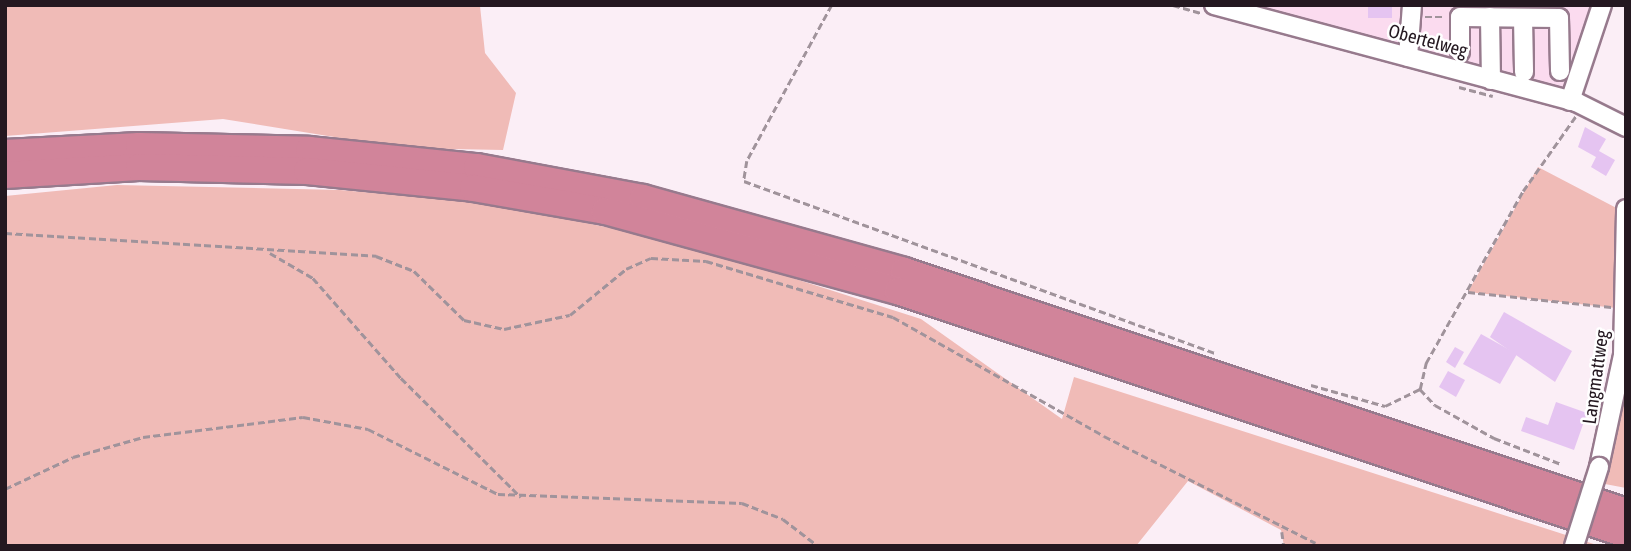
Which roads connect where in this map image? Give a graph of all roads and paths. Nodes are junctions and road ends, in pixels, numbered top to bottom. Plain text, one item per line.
1 (474, 5) edge
2 (566, 5) edge
3 (832, 5) edge
4 (1214, 5) edge
5 (1602, 5) edge
6 (1412, 11) edge
7 (1460, 17) junction
8 (1490, 17) junction
9 (1522, 18) junction
10 (1460, 52) dead end
11 (1408, 57) junction
12 (1560, 71) dead end
13 (1524, 72) dead end
14 (1491, 80) junction
15 (1577, 103) junction
16 (1626, 127) edge
17 (5, 153) edge
18 (5, 175) edge
19 (1626, 209) edge
20 (5, 233) edge
21 (269, 252) junction
22 (1468, 292) junction
23 (1625, 309) edge
24 (1226, 357) dead end
25 (1299, 382) dead end
26 (1420, 389) junction
27 (1561, 464) dead end
28 (1626, 465) edge
29 (1626, 482) edge
30 (5, 489) edge
31 (521, 497) junction
32 (1626, 512) edge
33 (1282, 530) junction
34 (1626, 534) edge
35 (1316, 544) junction
36 (818, 546) edge
37 (1284, 546) edge
38 (1304, 546) edge
39 (1337, 546) edge
40 (1574, 546) edge

1 - 2 path
3 - 24 path
4 - 11 street, Obertelweg
5 - 15 street
6 - 7 path
6 - 11 street
7 - 8 street
7 - 10 street
8 - 9 street
8 - 14 street
9 - 12 street
9 - 13 street
11 - 14 street, Obertelweg
14 - 15 street, Obertelweg
15 - 16 street, Obertelweg
15 - 22 path
17 - 32 highway
18 - 34 highway
19 - 23 street, Langmattweg
20 - 21 path
21 - 31 path
21 - 33 path
22 - 23 path
22 - 26 path
23 - 40 street, Langmattweg, bridge
25 - 26 path
26 - 27 path
28 - 29 path
30 - 31 path
31 - 36 path
33 - 35 path
33 - 37 path
35 - 38 path
35 - 39 path

